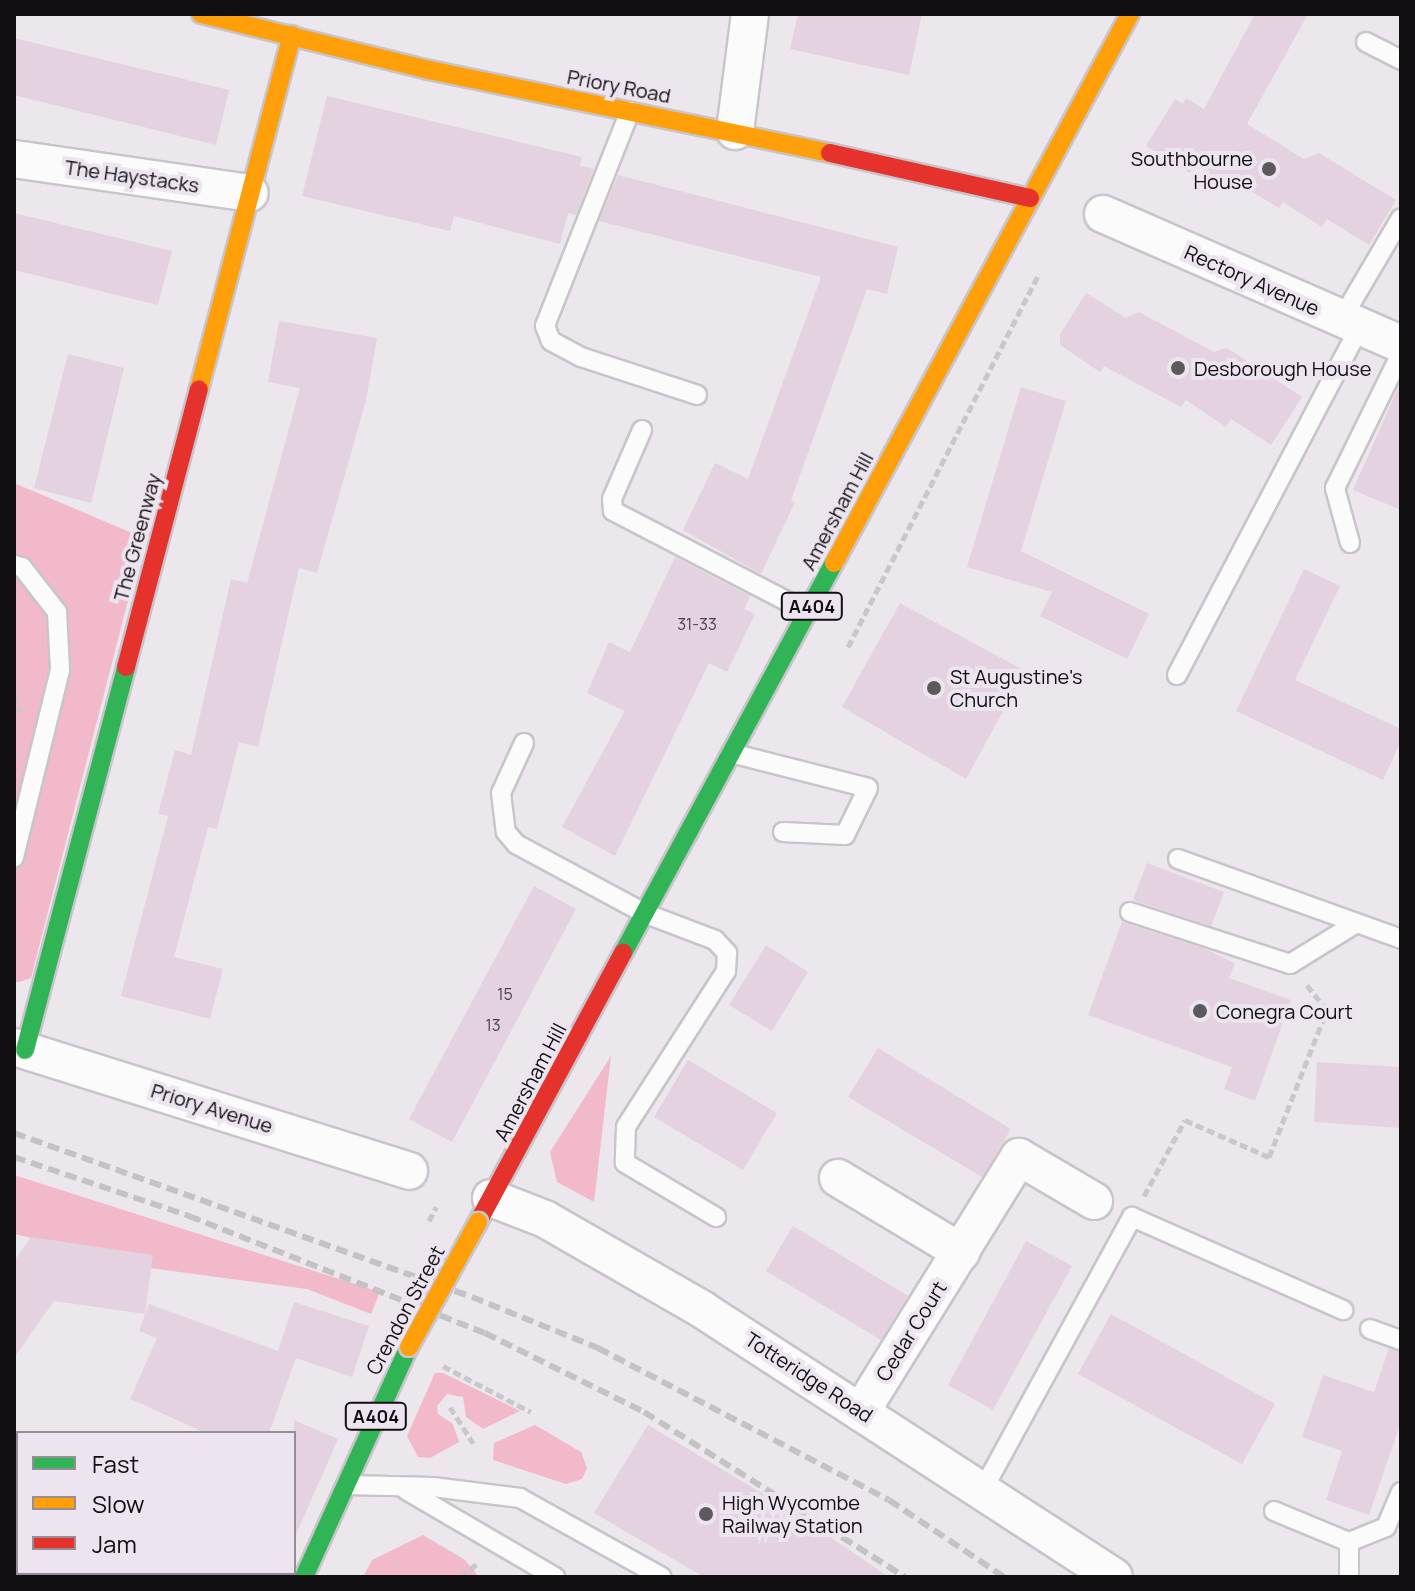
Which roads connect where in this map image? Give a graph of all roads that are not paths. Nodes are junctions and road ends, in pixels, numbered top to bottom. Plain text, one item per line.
1 (201, 14) edge
2 (750, 14) edge
3 (1130, 14) edge
4 (292, 35) junction
5 (1366, 42) dead end
6 (1401, 60) edge
7 (630, 111) junction
8 (735, 131) junction
9 (14, 159) edge
10 (250, 193) junction
11 (1030, 198) junction
12 (1103, 214) dead end
13 (1401, 218) edge
14 (1351, 324) junction
15 (1401, 344) edge
16 (1401, 354) edge
17 (697, 395) dead end
18 (642, 430) dead end
19 (1350, 543) dead end
20 (14, 565) edge
21 (808, 612) junction
22 (1177, 675) dead end
23 (524, 743) dead end
24 (731, 753) junction
25 (783, 832) dead end
26 (14, 857) edge
27 (1178, 859) dead end
28 (1130, 912) dead end
29 (644, 913) junction
30 (1355, 924) junction
31 (1401, 939) edge
32 (19, 1048) edge
33 (409, 1171) dead end
34 (838, 1178) dead end
35 (1094, 1201) dead end
36 (485, 1210) junction
37 (716, 1217) dead end
38 (961, 1252) junction
39 (1343, 1310) dead end
40 (1370, 1329) dead end
41 (1401, 1340) edge
42 (862, 1410) junction
43 (346, 1485) junction
44 (403, 1488) junction
45 (1401, 1492) edge
46 (981, 1493) junction
47 (1274, 1511) dead end
48 (1349, 1542) junction
49 (304, 1577) edge
50 (555, 1577) edge
51 (662, 1577) edge
52 (1114, 1577) edge
53 (1349, 1577) edge

1 - 4 street, Priory Road
2 - 8 street
3 - 11 street, Amersham Hill / A404
4 - 7 street, Priory Road
4 - 10 street, The Greenway
5 - 6 lane
7 - 8 street, Priory Road
7 - 17 lane
8 - 11 street, Priory Road
9 - 10 street, The Haystacks
10 - 32 street, The Greenway
11 - 21 street, Amersham Hill / A404
12 - 14 street, Rectory Avenue
13 - 14 lane
14 - 15 street, Rectory Avenue
14 - 22 lane
16 - 19 lane
18 - 21 lane
20 - 26 lane
21 - 24 street, Amersham Hill / A404
23 - 29 lane
24 - 25 lane
24 - 29 street, Amersham Hill / A404
27 - 30 lane
28 - 30 lane
29 - 36 street, Amersham Hill / A404
29 - 37 lane
30 - 31 lane
32 - 33 street, Priory Avenue
34 - 38 street
35 - 38 street, Cedar Court
36 - 42 street, Totteridge Road
36 - 43 street, Crendon Street / A404, bridge
38 - 42 street, Cedar Court
39 - 46 lane
40 - 41 lane
42 - 46 street, Totteridge Road
43 - 44 lane
43 - 49 street, Crendon Street / A404
44 - 50 lane
44 - 51 lane
45 - 48 lane
46 - 52 street, Totteridge Road
47 - 48 lane
48 - 53 lane

